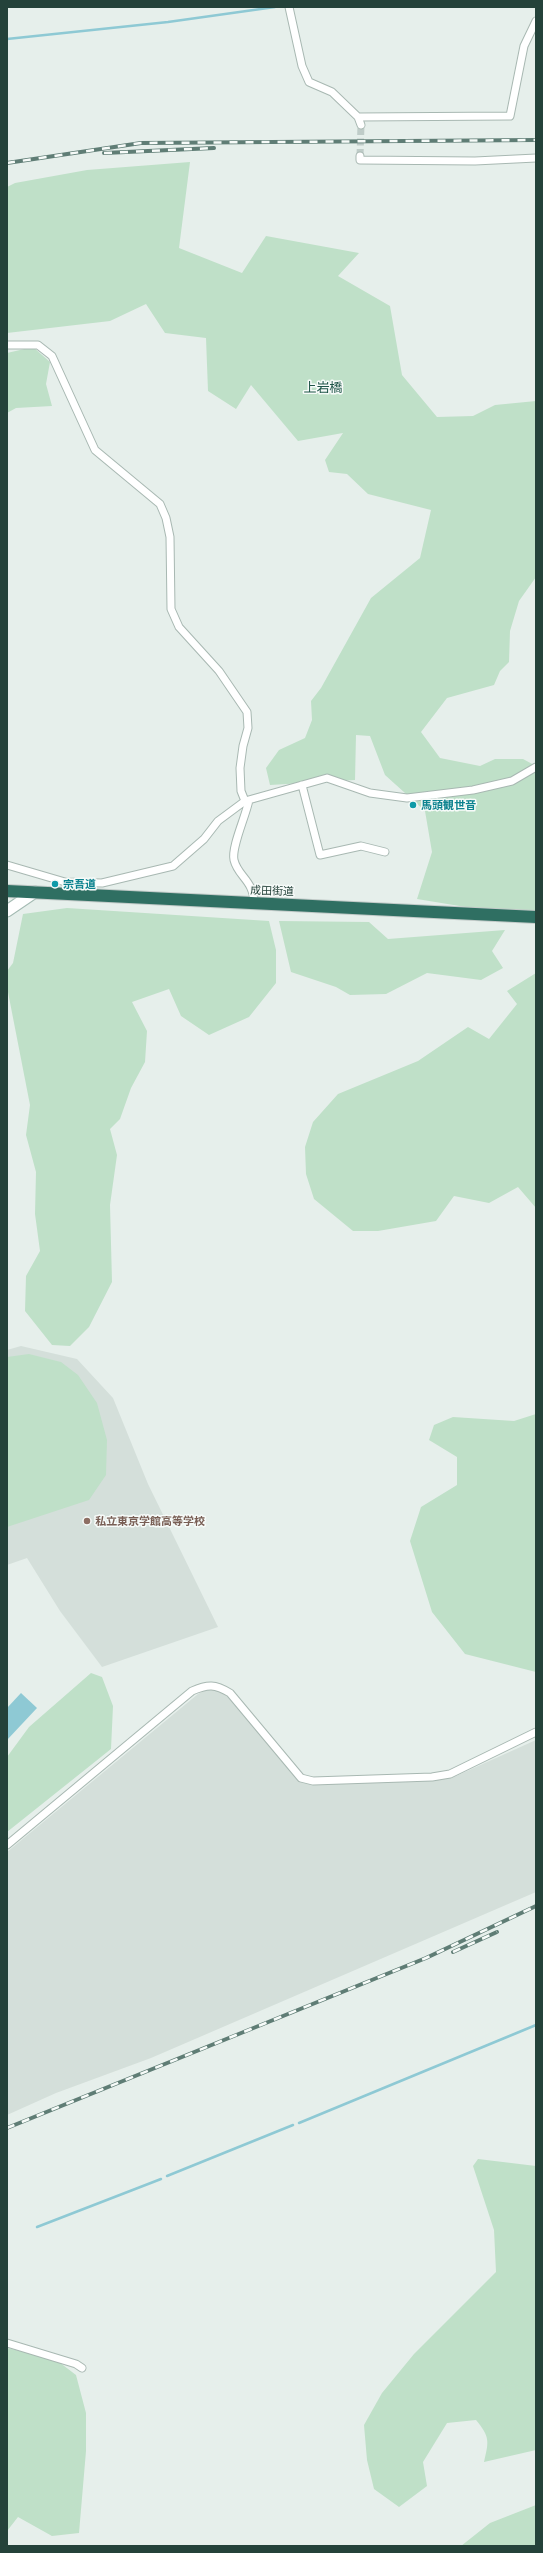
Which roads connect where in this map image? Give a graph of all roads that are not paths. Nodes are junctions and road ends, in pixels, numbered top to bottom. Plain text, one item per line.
1 (290, 7) edge
2 (536, 21) edge
3 (358, 117) junction
4 (361, 125) tunnel mouth
5 (360, 156) dead end
6 (536, 158) edge
7 (7, 345) edge
8 (536, 767) edge
9 (302, 785) junction
10 (247, 801) junction
11 (385, 852) dead end
12 (7, 865) edge
13 (65, 882) junction
14 (7, 891) edge
15 (35, 892) junction
16 (56, 893) junction
17 (254, 904) junction
18 (7, 911) edge
19 (536, 917) edge
20 (536, 1732) edge
21 (7, 1846) edge
22 (7, 2343) edge
23 (82, 2368) dead end

1 - 3 street
2 - 3 street
3 - 4 street
5 - 6 street
7 - 10 street
8 - 9 street
9 - 10 street
9 - 11 street
10 - 13 street
10 - 17 street
12 - 13 street
13 - 16 street
14 - 15 highway, 成田街道
15 - 16 highway, 成田街道
15 - 18 street
16 - 17 highway, 成田街道
17 - 19 highway, 成田街道
20 - 21 street
22 - 23 street

